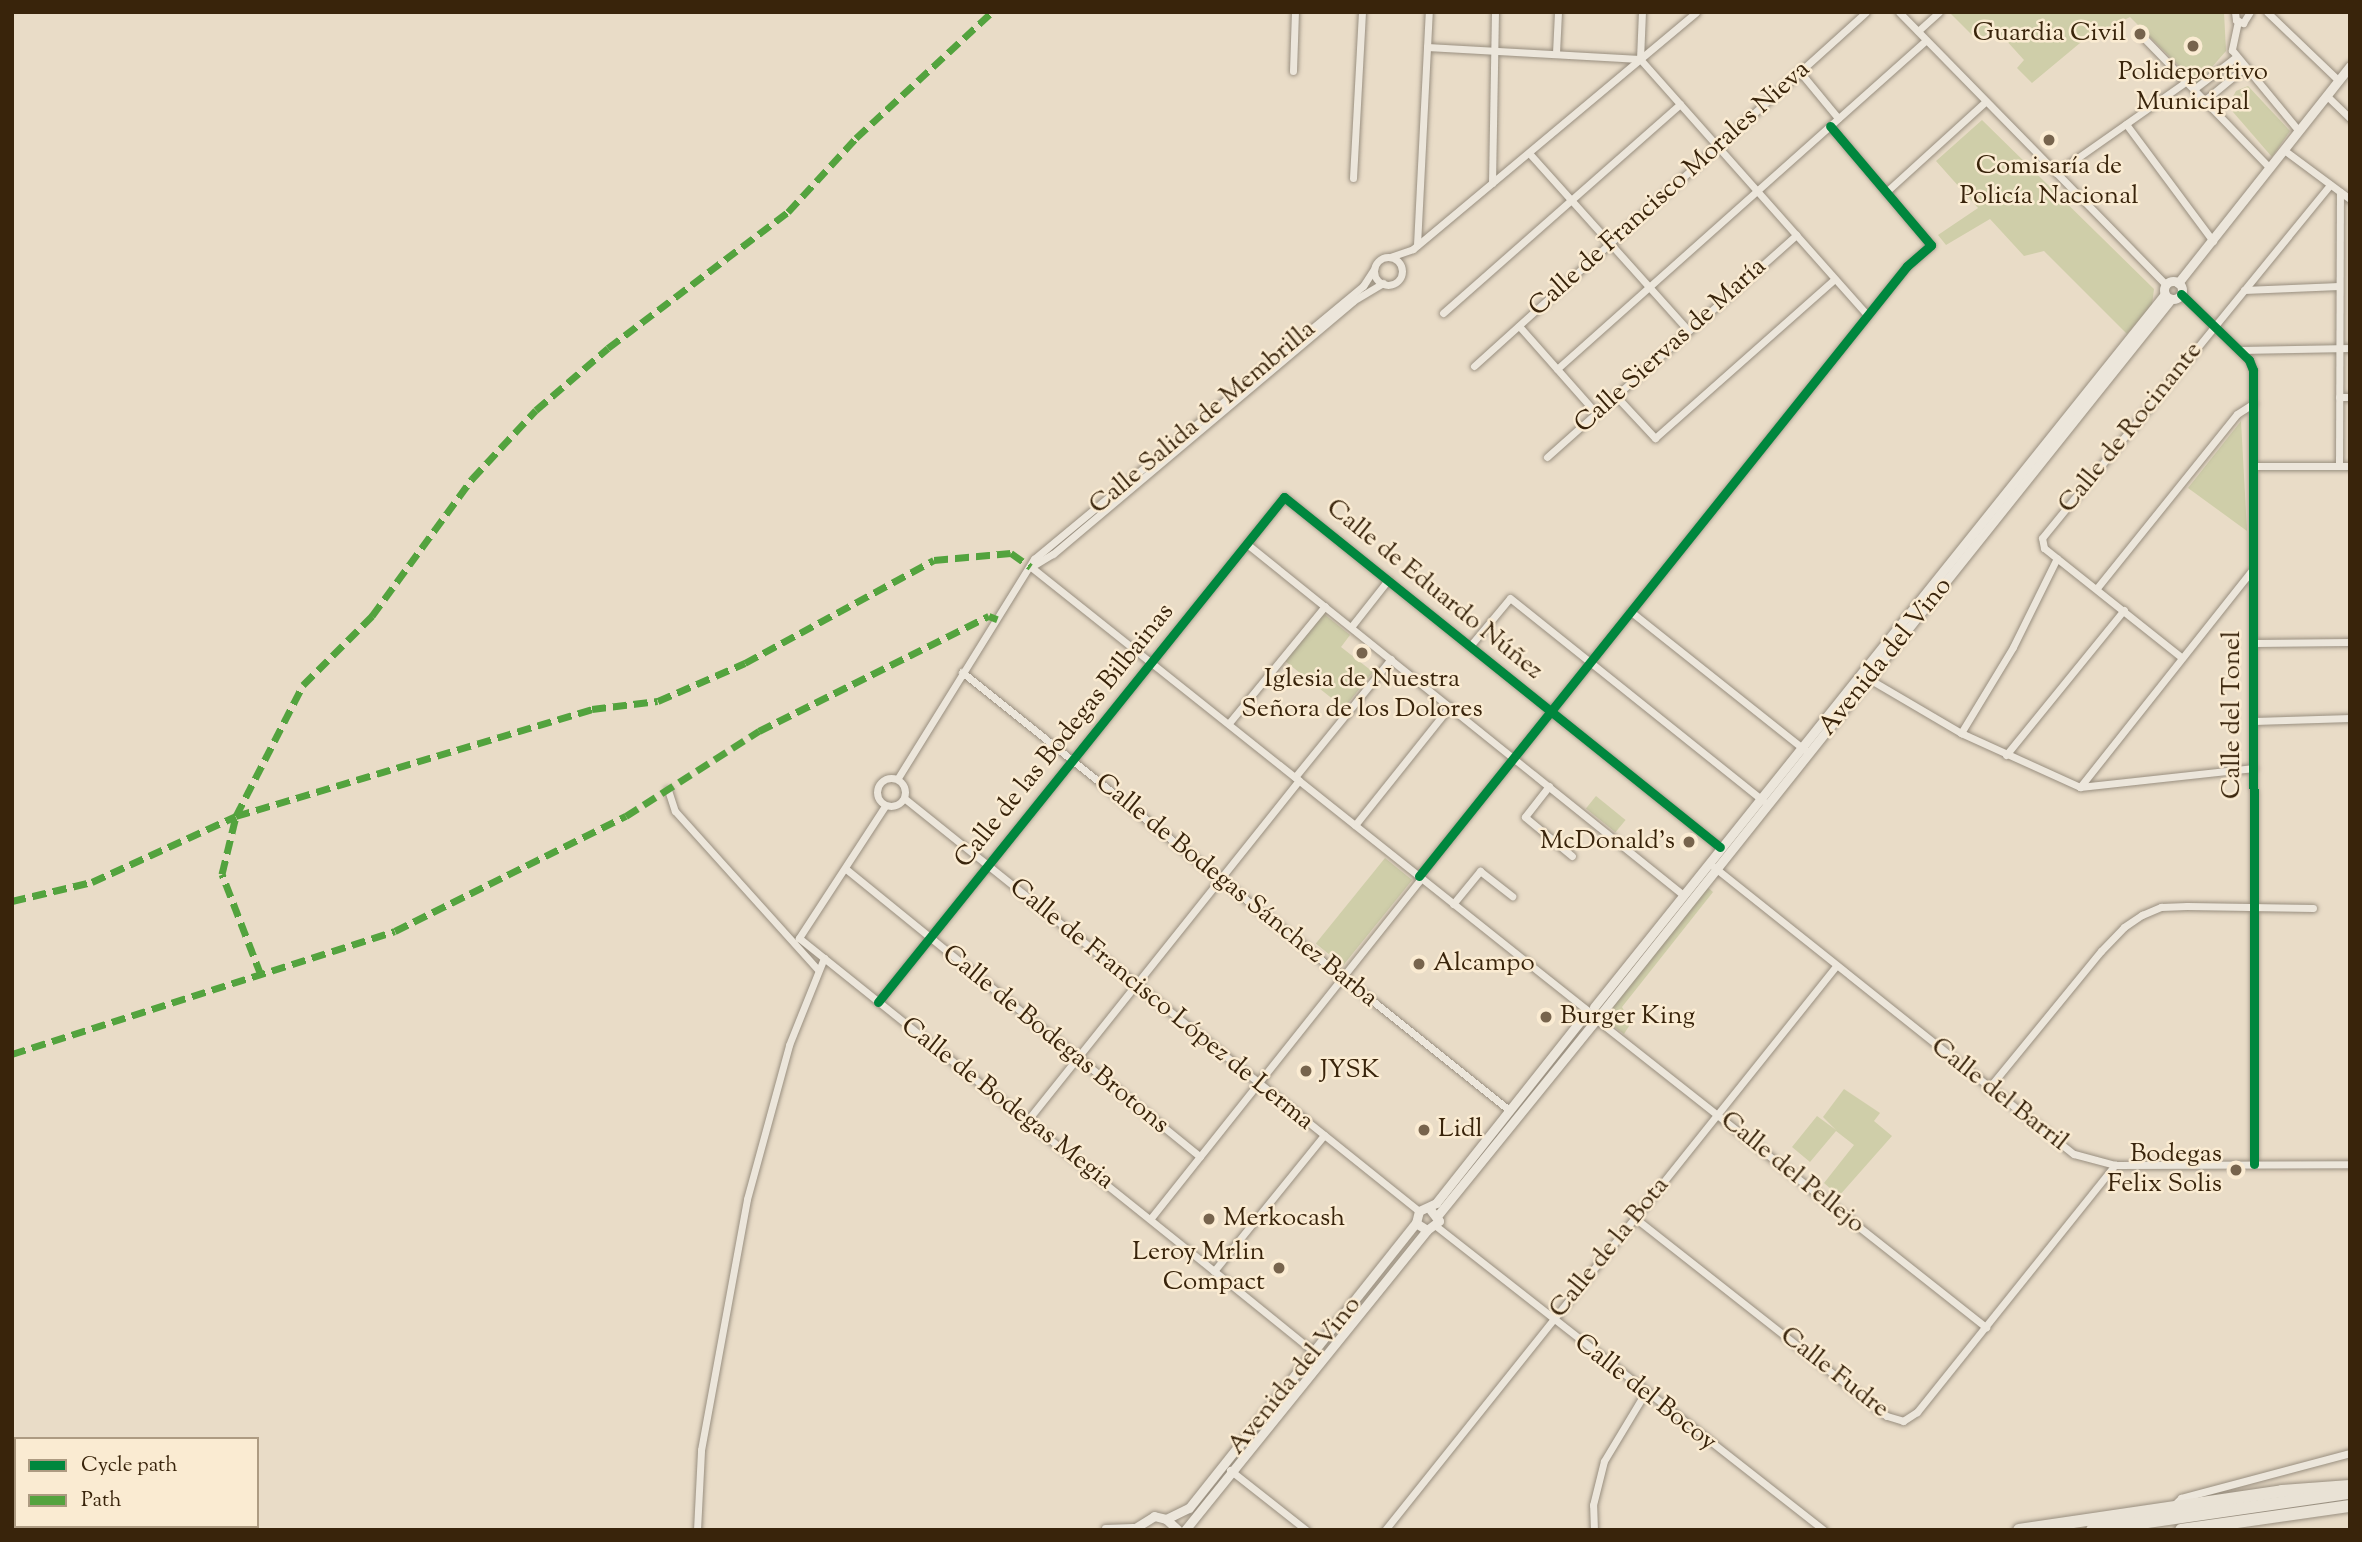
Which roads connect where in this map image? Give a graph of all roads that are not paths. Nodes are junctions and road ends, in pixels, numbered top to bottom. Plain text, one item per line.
1 (1295, 12) edge
2 (1362, 12) edge
3 (1429, 12) edge
4 (1495, 12) edge
5 (1558, 12) edge
6 (1642, 12) edge
7 (1696, 12) edge
8 (1866, 12) edge
9 (1899, 12) edge
10 (1939, 12) edge
11 (2235, 12) edge
12 (2267, 12) edge
13 (2251, 13) edge
14 (2238, 21) junction
15 (1918, 31) junction
16 (2141, 35) dead end
17 (1926, 40) junction
18 (1427, 47) junction
19 (1493, 50) junction
20 (1556, 54) junction
21 (2236, 57) junction
22 (1640, 59) junction
23 (2350, 66) edge
24 (2244, 68) junction
25 (1293, 71) dead end
26 (1800, 72) junction
27 (2338, 80) junction
28 (2187, 81) junction
29 (2194, 89) junction
30 (2327, 96) junction
31 (2205, 100) junction
32 (1986, 102) junction
33 (1680, 104) junction
34 (1838, 118) junction
35 (2350, 118) edge
36 (2126, 124) junction
37 (1830, 125) junction
38 (2299, 131) junction
39 (1718, 146) junction
40 (2284, 150) junction
41 (1529, 153) junction
42 (2270, 168) junction
43 (2056, 173) junction
44 (1353, 178) dead end
45 (1492, 183) junction
46 (2330, 185) junction
47 (1757, 191) junction
48 (2340, 191) junction
49 (1886, 192) junction
50 (2350, 199) edge
51 (1571, 200) junction
52 (1796, 235) junction
53 (2213, 241) junction
54 (1610, 243) junction
55 (1415, 247) junction
56 (1390, 257) junction
57 (1374, 270) junction
58 (1402, 272) junction
59 (1835, 279) junction
60 (1383, 283) junction
61 (2178, 283) junction
62 (2339, 286) junction
63 (1649, 287) junction
64 (2244, 290) junction
65 (2167, 293) junction
66 (2181, 295) junction
67 (1443, 313) dead end
68 (1867, 315) junction
69 (1519, 326) junction
70 (2215, 326) junction
71 (1688, 330) junction
72 (2339, 348) junction
73 (2350, 348) edge
74 (2239, 350) junction
75 (1474, 366) dead end
76 (1557, 369) junction
77 (1615, 395) junction
78 (2339, 397) junction
79 (2350, 397) edge
80 (2254, 403) junction
81 (1595, 412) junction
82 (2339, 446) junction
83 (2350, 446) edge
84 (1547, 457) dead end
85 (2253, 466) junction
86 (2339, 466) junction
87 (2350, 466) edge
88 (1284, 497) joint
89 (1247, 544) junction
90 (2057, 558) junction
91 (1031, 567) junction
92 (2253, 568) junction
93 (1388, 580) junction
94 (2097, 588) junction
95 (1325, 606) junction
96 (2124, 610) junction
97 (1630, 611) junction
98 (1351, 627) junction
99 (2350, 642) edge
100 (2254, 643) junction
101 (1470, 646) junction
102 (2181, 657) junction
103 (1391, 659) junction
104 (1152, 662) junction
105 (1589, 663) junction
106 (962, 672) junction
107 (1865, 676) junction
108 (1450, 706) junction
109 (1551, 711) junction
110 (2350, 718) edge
111 (2254, 721) junction
112 (1229, 723) junction
113 (1961, 733) junction
114 (1800, 746) junction
115 (1809, 754) junction
116 (2006, 755) junction
117 (1514, 758) junction
118 (1073, 760) junction
119 (2254, 768) junction
120 (898, 778) junction
121 (1297, 778) junction
122 (1549, 786) junction
123 (2080, 787) junction
124 (668, 790) dead end
125 (904, 798) junction
126 (1759, 798) junction
127 (1767, 805) junction
128 (886, 806) junction
129 (1355, 825) junction
130 (1720, 847) junction
131 (1572, 856) dead end
132 (1711, 865) junction
133 (987, 866) junction
134 (846, 869) junction
135 (1420, 877) junction
136 (1222, 878) junction
137 (1682, 894) junction
138 (1512, 897) dead end
139 (1453, 904) junction
140 (2255, 906) junction
141 (2314, 908) dead end
142 (930, 938) junction
143 (824, 958) junction
144 (1836, 966) junction
145 (818, 970) junction
146 (1342, 976) junction
147 (1134, 985) junction
148 (878, 1002) junction
149 (1593, 1015) junction
150 (1077, 1057) junction
151 (1258, 1083) junction
152 (1988, 1088) junction
153 (1509, 1110) junction
154 (1718, 1114) junction
155 (1027, 1121) junction
156 (1324, 1135) junction
157 (1200, 1157) junction
158 (2253, 1164) junction
159 (2350, 1164) edge
160 (2115, 1165) junction
161 (1429, 1208) junction
162 (1419, 1211) junction
163 (1438, 1214) junction
164 (1151, 1218) junction
165 (1635, 1218) junction
166 (1416, 1223) junction
167 (1431, 1228) junction
168 (1214, 1271) junction
169 (1552, 1320) junction
170 (1986, 1327) junction
171 (1314, 1352) junction
172 (1645, 1393) junction
173 (2350, 1453) edge
174 (1227, 1468) junction
175 (2350, 1486) edge
176 (2350, 1493) edge
177 (2172, 1506) junction
178 (2350, 1506) edge
179 (1166, 1519) junction
180 (2220, 1528) edge
181 (1133, 1529) edge
182 (697, 1530) edge
183 (1108, 1530) edge
184 (1178, 1530) edge
185 (1185, 1530) edge
186 (1306, 1530) edge
187 (1385, 1530) edge
188 (1594, 1530) edge
189 (1825, 1530) edge
190 (2019, 1530) edge
191 (2092, 1530) edge
192 (2181, 1530) edge

1 - 25 street
2 - 44 street
3 - 18 street
4 - 19 street
5 - 20 street
6 - 22 street
7 - 22 street
8 - 26 street, Calle de Francisco Morales Nieva
9 - 15 street
10 - 15 street
11 - 14 street
12 - 27 street
13 - 14 street
14 - 21 street
15 - 17 street
16 - 28 street
17 - 32 street
17 - 34 street
18 - 19 street
18 - 55 street
19 - 20 street
19 - 45 street
20 - 22 street
21 - 24 street
21 - 29 street
22 - 33 street
22 - 41 street
23 - 27 street
24 - 31 street
24 - 38 street
26 - 34 street
26 - 39 street, Calle de Francisco Morales Nieva
27 - 30 street
28 - 29 street
28 - 36 street
29 - 31 street
30 - 35 street
30 - 38 street
31 - 42 street
32 - 43 street
32 - 49 street
33 - 39 street
33 - 51 street
34 - 37 street
36 - 43 street
36 - 53 street
37 - 47 street
37 - 49 street
38 - 40 street
39 - 47 street
39 - 54 street, Calle de Francisco Morales Nieva
40 - 42 street
40 - 46 street
41 - 45 street
41 - 51 street
42 - 53 street
43 - 65 street
45 - 55 street
46 - 48 street
46 - 64 street, Calle de Rocinante
47 - 52 street
47 - 63 street
48 - 50 street
48 - 62 street
49 - 68 street
51 - 54 street
51 - 67 street
52 - 59 street
52 - 71 street, Calle Siervas de María
53 - 61 street
54 - 63 street
54 - 69 street, Calle de Francisco Morales Nieva
55 - 56 street
55 - 58 street
56 - 57 street
56 - 58 street
57 - 60 street
57 - 91 street, Calle Salida de Membrilla
58 - 60 street
59 - 68 street
59 - 77 street
60 - 91 street, Calle Salida de Membrilla
61 - 65 street
61 - 66 street
62 - 64 street
62 - 72 street
63 - 71 street
63 - 76 street
64 - 70 street, Calle de Rocinante
65 - 66 street
65 - 107 street, Avenida del Vino
66 - 70 street, Calle del Tonel
68 - 97 street
69 - 75 street, Calle de Francisco Morales Nieva
69 - 76 street
70 - 74 street, Calle del Tonel
70 - 90 street, Calle de Rocinante
71 - 77 street, Calle Siervas de María
72 - 73 street
72 - 74 street
72 - 78 street
74 - 80 street, Calle del Tonel
76 - 81 street
77 - 81 street, Calle Siervas de María
78 - 79 street
78 - 82 street
80 - 85 street, Calle del Tonel
80 - 94 street
81 - 84 street, Calle Siervas de María
82 - 83 street
82 - 86 street
85 - 86 street
85 - 92 street, Calle del Tonel
86 - 87 street
88 - 89 street, Calle de las Bodegas Bilbainas
88 - 93 street, Calle de Eduardo Núñez
89 - 95 street
89 - 104 street, Calle de las Bodegas Bilbainas
90 - 94 street
90 - 113 street
91 - 104 street, Calle del Pellejo
91 - 106 street, Calle Salida de Membrilla
92 - 100 street, Calle del Tonel
92 - 102 street
93 - 98 street
93 - 101 street, Calle de Eduardo Núñez
94 - 96 street
95 - 98 street
95 - 112 street
96 - 102 street
96 - 116 street
97 - 105 street
97 - 114 street
98 - 103 street
99 - 100 street
100 - 111 street, Calle del Tonel
101 - 105 street
101 - 109 street, Calle de Eduardo Núñez
102 - 123 street
103 - 108 street
103 - 121 street
104 - 112 street, Calle del Pellejo
104 - 118 street, Calle de las Bodegas Bilbainas
105 - 109 street
105 - 126 street
106 - 118 street, Calle de Bodegas Sánchez Barba
106 - 120 street, Calle Salida de Membrilla
107 - 113 street
107 - 114 street, Avenida del Vino
107 - 115 street, Avenida del Vino
108 - 117 street
108 - 129 street
109 - 117 street
109 - 130 street, Calle de Eduardo Núñez
110 - 111 street
111 - 119 street, Calle del Tonel
112 - 121 street, Calle del Pellejo
113 - 116 street
114 - 115 street
114 - 126 street, Avenida del Vino
115 - 127 street, Avenida del Vino
116 - 123 street
117 - 122 street
117 - 135 street
118 - 133 street, Calle de las Bodegas Bilbainas
118 - 136 street, Calle de Bodegas Sánchez Barba
119 - 123 street
119 - 140 street, Calle del Tonel
120 - 125 street
120 - 128 street
121 - 129 street, Calle del Pellejo
121 - 136 street
122 - 131 street
122 - 137 street
124 - 145 street
125 - 128 street
125 - 133 street, Calle de Francisco López de Lerma
126 - 127 street
126 - 130 street, Avenida del Vino
127 - 132 street, Avenida del Vino
128 - 134 street
129 - 135 street, Calle del Pellejo
130 - 132 street, Avenida del Vino
132 - 137 street, Avenida del Vino
132 - 144 street, Calle del Barril
132 - 149 street, Avenida del Vino
133 - 142 street, Calle de las Bodegas Bilbainas
133 - 147 street, Calle de Francisco López de Lerma
134 - 142 street, Calle de Bodegas Brotons
134 - 143 street, Calle de Bodegas Megia
135 - 139 street, Calle del Pellejo
135 - 146 street
136 - 146 street, Calle de Bodegas Sánchez Barba
136 - 147 street
137 - 149 street, Avenida del Vino
138 - 139 street
139 - 149 street, Calle del Pellejo
140 - 141 street
140 - 152 street
140 - 158 street, Calle del Tonel
142 - 148 street, Calle de las Bodegas Bilbainas
142 - 150 street, Calle de Bodegas Brotons
143 - 145 street
143 - 148 street, Calle de Bodegas Megia
144 - 152 street, Calle del Barril
144 - 154 street, Calle de la Bota
145 - 182 street
146 - 151 street
146 - 153 street, Calle de Bodegas Sánchez Barba
147 - 150 street
147 - 151 street, Calle de Francisco López de Lerma
148 - 155 street, Calle de Bodegas Megia
149 - 153 street, Avenida del Vino
149 - 154 street, Calle del Pellejo
149 - 163 street, Avenida del Vino
150 - 155 street
150 - 157 street, Calle de Bodegas Brotons
151 - 156 street, Calle de Francisco López de Lerma
151 - 157 street
152 - 160 street, Calle del Barril
153 - 161 street, Avenida del Vino
154 - 165 street, Calle de la Bota
154 - 170 street, Calle del Pellejo
155 - 164 street, Calle de Bodegas Megia
156 - 162 street, Calle de Francisco López de Lerma
156 - 168 street
157 - 164 street
158 - 159 street, Calle del Barril
158 - 160 street, Calle del Barril
160 - 170 street, Calle Fudre
161 - 162 street
161 - 163 street
162 - 166 street
163 - 167 street
164 - 168 street, Calle de Bodegas Megia
165 - 169 street, Calle de la Bota
165 - 170 street, Calle Fudre
166 - 167 street
166 - 171 street, Avenida del Vino
167 - 169 street, Calle del Bocoy
167 - 174 street, Avenida del Vino
168 - 171 street, Calle de Bodegas Megia
169 - 172 street, Calle del Bocoy
169 - 187 street, Calle de la Bota
171 - 174 street, Avenida del Vino
172 - 188 street
172 - 189 street, Calle del Bocoy
173 - 177 street
174 - 179 street, Avenida del Vino
174 - 185 street, Avenida del Vino
174 - 186 street
175 - 177 highway
176 - 191 highway
177 - 190 highway
178 - 180 highway
179 - 181 street, Avenida del Vino
179 - 184 street
180 - 192 highway
181 - 183 street

